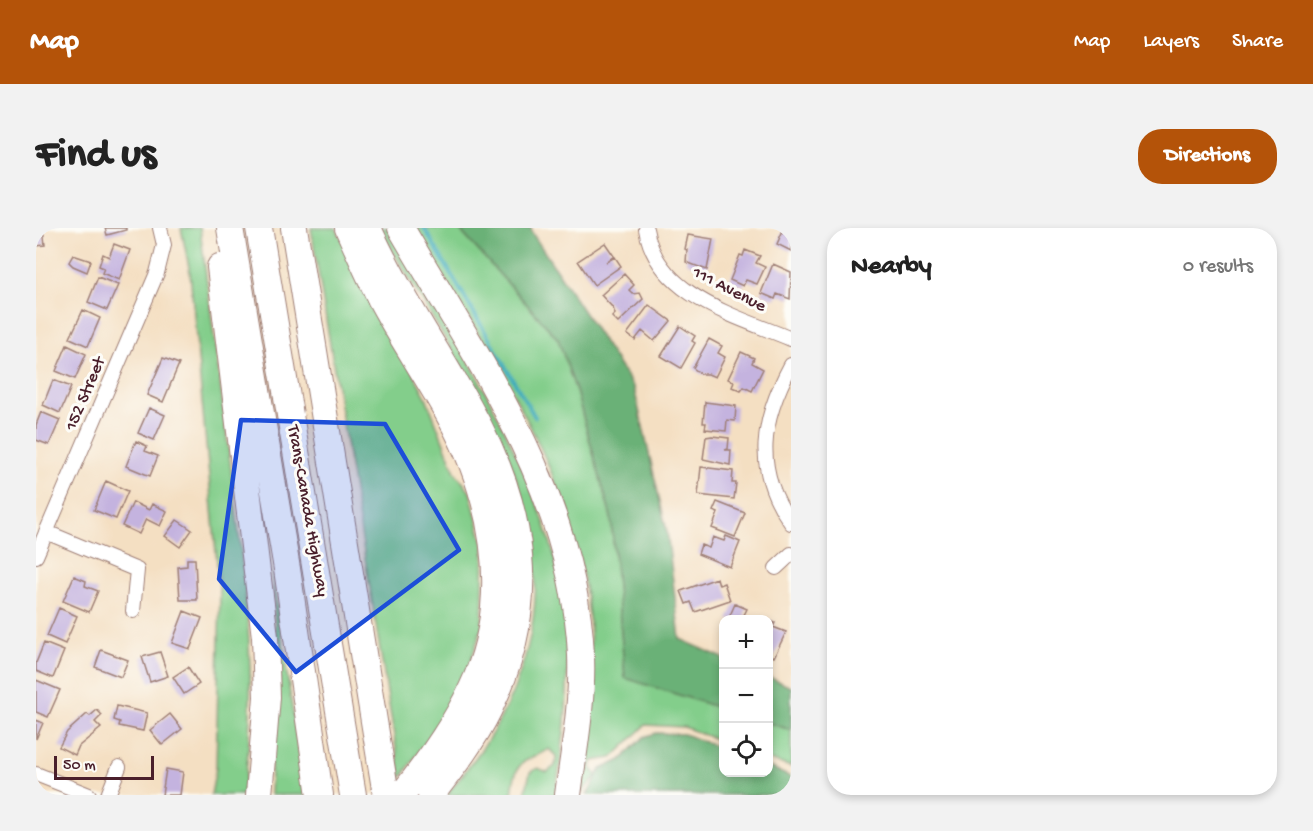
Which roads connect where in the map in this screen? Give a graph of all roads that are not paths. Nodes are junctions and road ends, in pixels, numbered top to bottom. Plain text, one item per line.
1 (160, 228) edge
2 (216, 228) edge
3 (230, 228) edge
4 (259, 228) edge
5 (294, 228) edge
6 (348, 228) edge
7 (368, 228) edge
8 (401, 228) edge
9 (646, 229) edge
10 (791, 339) edge
11 (791, 365) edge
12 (791, 523) edge
13 (46, 532) junction
14 (791, 554) edge
15 (36, 556) edge
16 (777, 568) dead end
17 (133, 611) dead end
18 (120, 767) dead end
19 (36, 774) edge
20 (417, 788) edge
21 (89, 795) edge
22 (108, 795) edge
23 (258, 795) edge
24 (320, 795) edge
25 (353, 795) edge
26 (386, 795) edge
27 (568, 795) edge

1 - 13 street, 152 Street
2 - 23 highway
3 - 24 highway
4 - 25 highway, Trans-Canada Highway
5 - 26 highway, Trans-Canada Highway
6 - 20 highway
7 - 20 highway
8 - 27 highway
9 - 10 street, 111 Avenue
11 - 12 street
13 - 15 street, 152 Street
13 - 17 street
14 - 16 street
18 - 22 street
19 - 21 street

